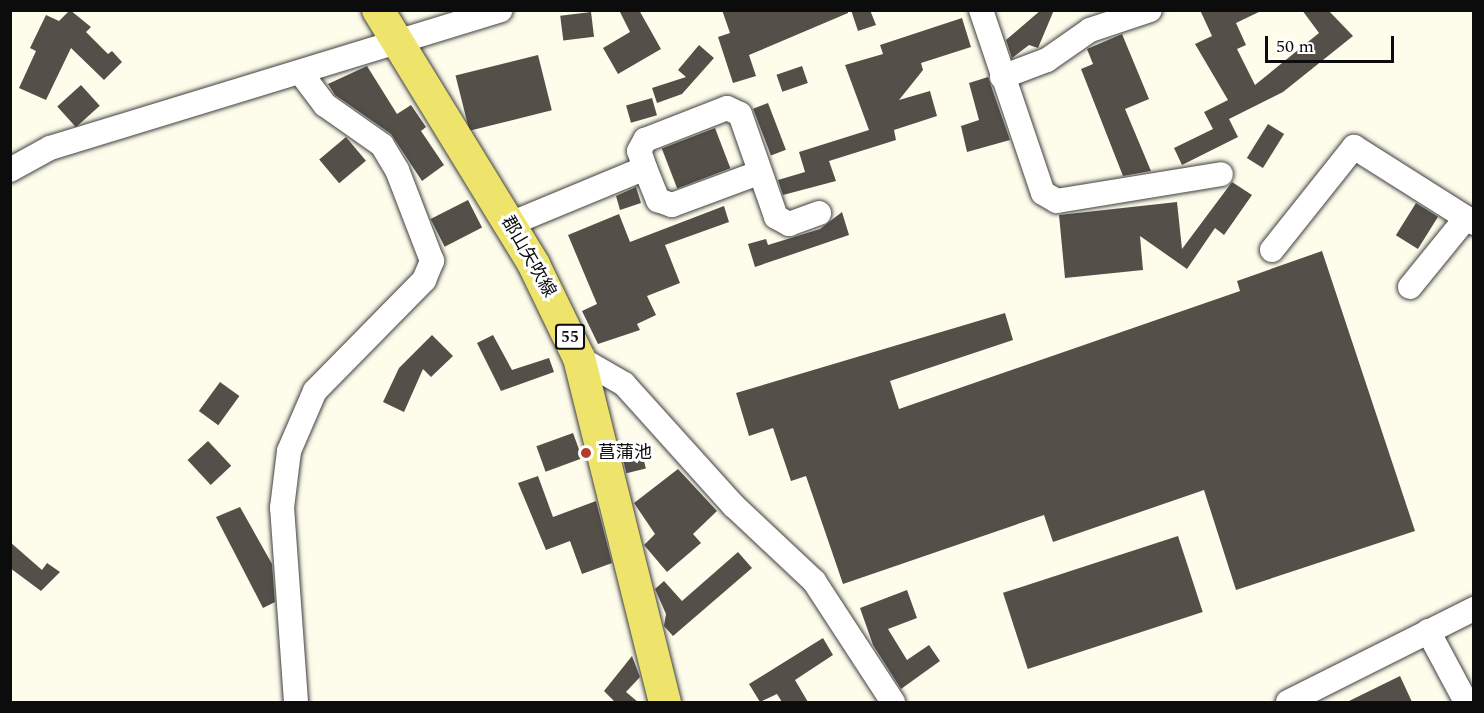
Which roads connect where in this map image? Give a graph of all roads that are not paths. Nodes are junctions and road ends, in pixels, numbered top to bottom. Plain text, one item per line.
1 (378, 10) edge
2 (500, 10) edge
3 (981, 10) edge
4 (1150, 10) edge
5 (399, 43) junction
6 (300, 72) junction
7 (1002, 77) junction
8 (645, 168) junction
9 (10, 170) edge
10 (758, 173) junction
11 (1221, 174) dead end
12 (819, 213) dead end
13 (1470, 220) edge
14 (510, 224) junction
15 (1272, 250) dead end
16 (1410, 287) dead end
17 (579, 358) junction
18 (1473, 609) edge
19 (1428, 631) junction
20 (296, 702) edge
21 (665, 702) edge
22 (893, 702) edge
23 (1288, 702) edge
24 (1466, 702) edge

1 - 5 main road, 郡山矢吹線 / 55
2 - 5 street
3 - 7 street
4 - 7 street
5 - 6 street
5 - 14 main road, 郡山矢吹線 / 55
6 - 9 street
6 - 20 street
7 - 11 street
8 - 10 street
8 - 10 street
8 - 14 street
10 - 12 street
13 - 15 street
13 - 16 street
14 - 17 main road, 郡山矢吹線 / 55
17 - 21 main road, 郡山矢吹線 / 55
17 - 22 street
18 - 19 street
19 - 23 street
19 - 24 street

